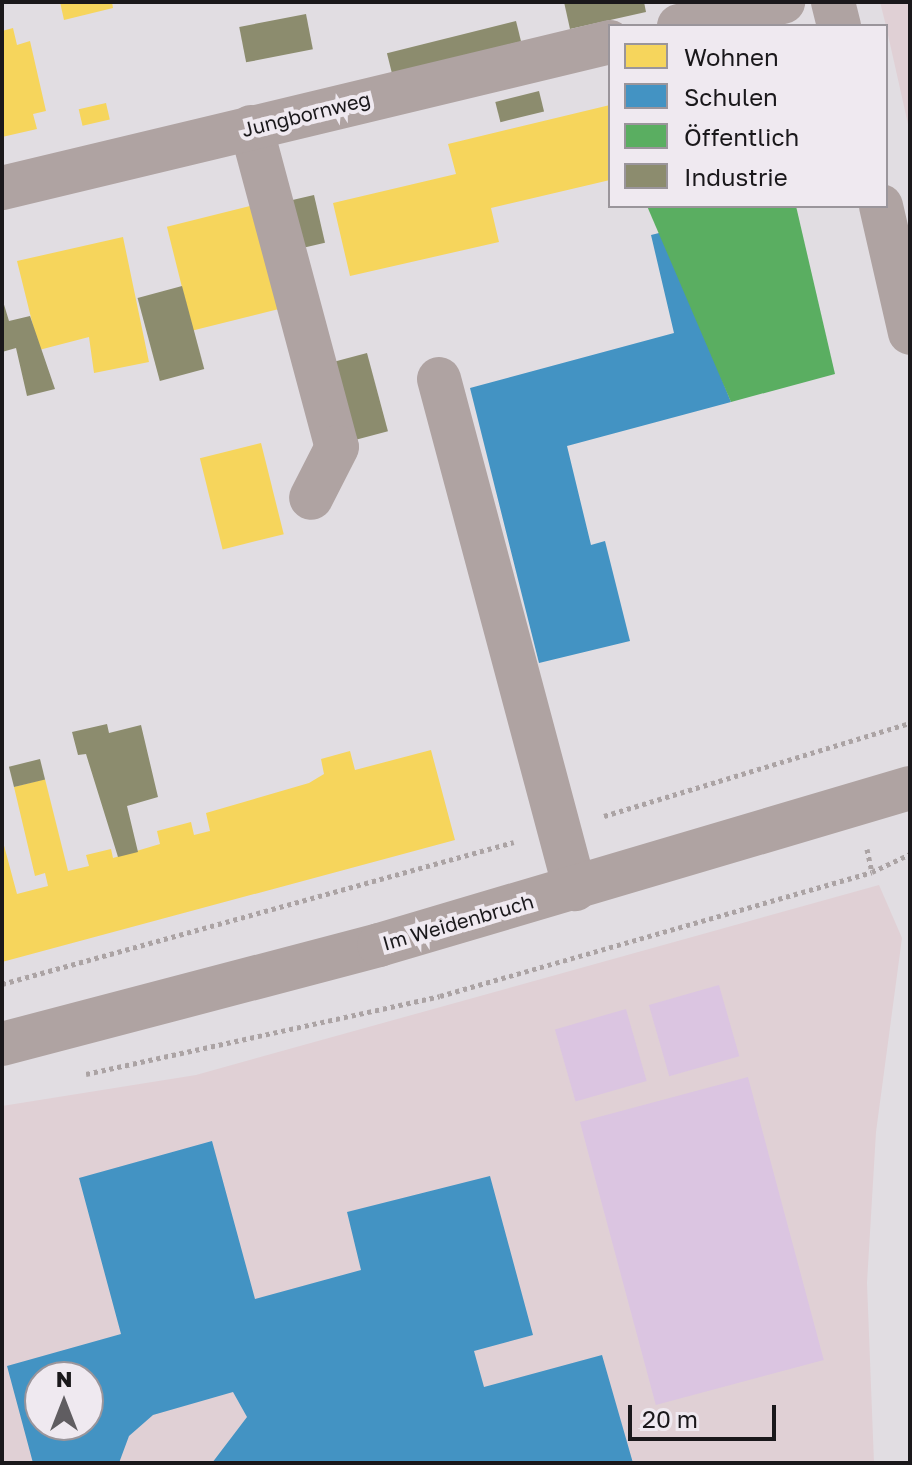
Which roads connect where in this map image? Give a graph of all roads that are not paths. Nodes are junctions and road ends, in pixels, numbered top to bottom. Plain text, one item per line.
1 (783, 2) edge
2 (833, 2) edge
3 (688, 24) edge
4 (838, 24) edge
5 (608, 42) edge
6 (251, 127) junction
7 (2, 188) edge
8 (881, 208) edge
9 (910, 333) edge
10 (439, 379) dead end
11 (311, 498) dead end
12 (910, 788) edge
13 (575, 889) junction
14 (2, 1044) edge

1 - 3 street
2 - 4 street
5 - 6 street, Jungbornweg
6 - 7 street, Jungbornweg
6 - 11 street
8 - 9 street
10 - 13 street
12 - 13 street, Im Weidenbruch
13 - 14 street, Im Weidenbruch

